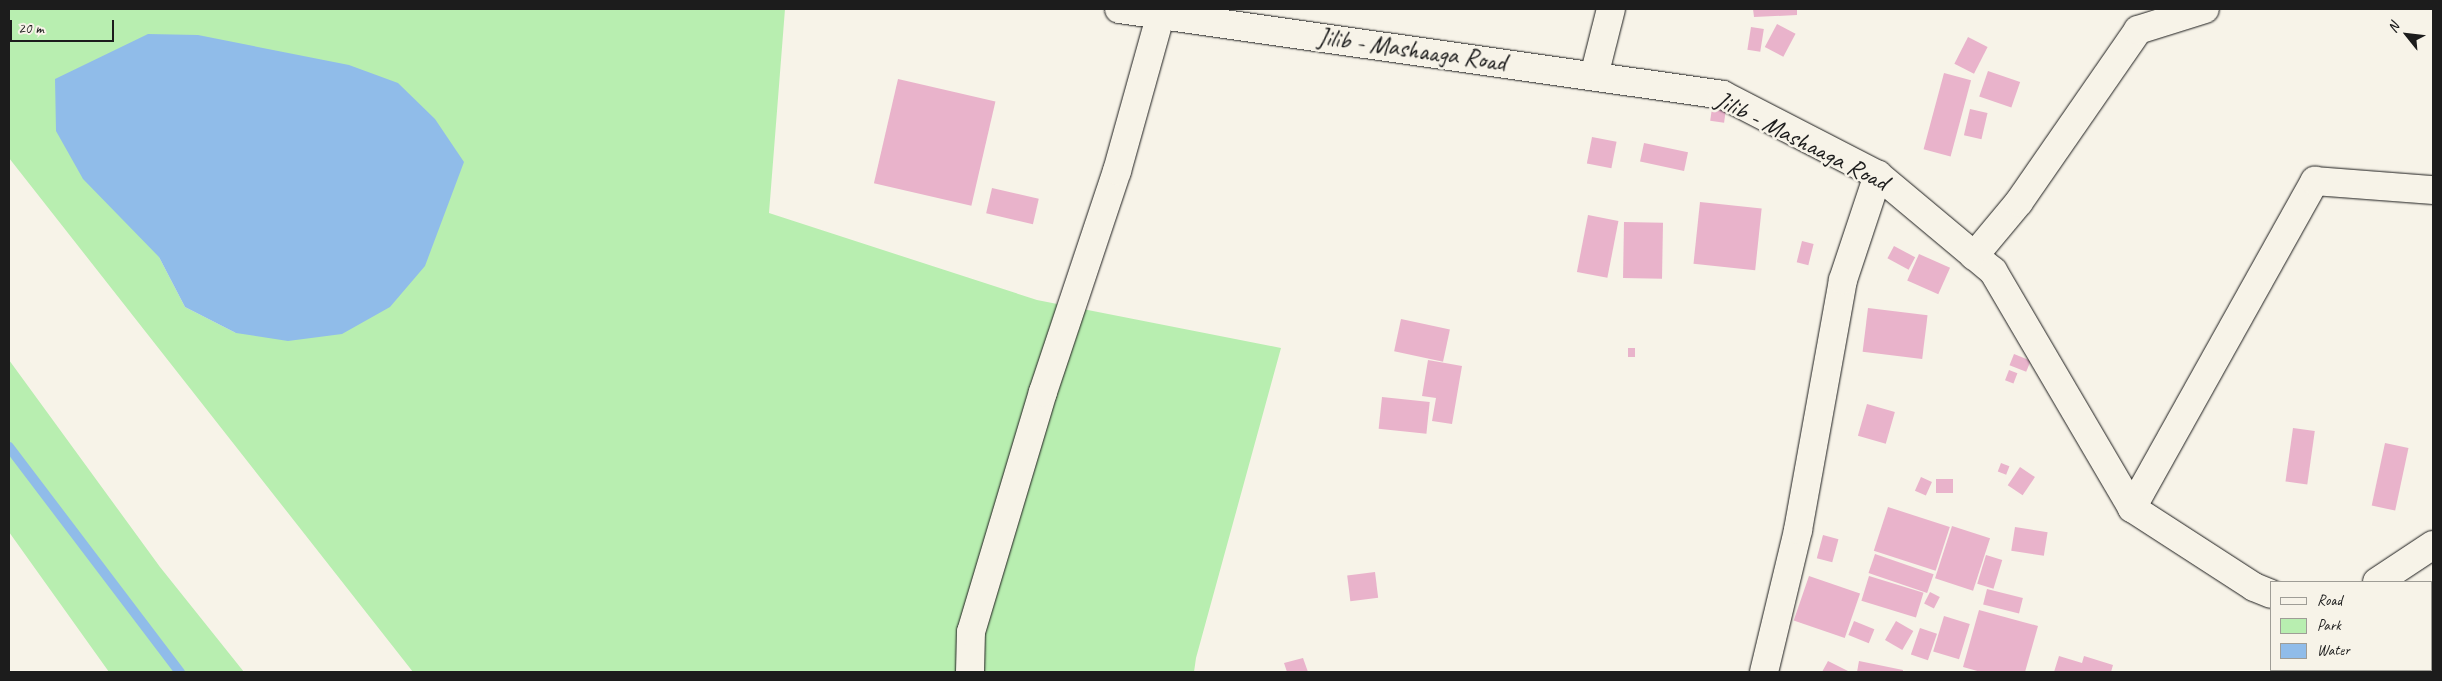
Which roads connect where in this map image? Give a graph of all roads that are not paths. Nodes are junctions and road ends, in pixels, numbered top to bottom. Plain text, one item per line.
1 (1119, 9) edge
2 (1611, 9) edge
3 (2205, 9) edge
4 (1161, 13) junction
5 (1594, 76) junction
6 (1878, 175) junction
7 (2433, 190) edge
8 (1974, 256) junction
9 (2132, 508) junction
10 (2433, 545) edge
11 (2379, 581) edge
12 (2270, 594) edge
13 (970, 672) edge
14 (1764, 672) edge

1 - 4 street, Jilib - Mashaaga Road
2 - 5 street
3 - 8 street
4 - 5 street, Jilib - Mashaaga Road
4 - 13 street
5 - 6 street, Jilib - Mashaaga Road
6 - 8 street, Jilib - Mashaaga Road
6 - 14 street
7 - 9 street
8 - 9 street, Jilib - Mashaaga Road
9 - 12 street, Jilib - Mashaaga Road
10 - 11 street

